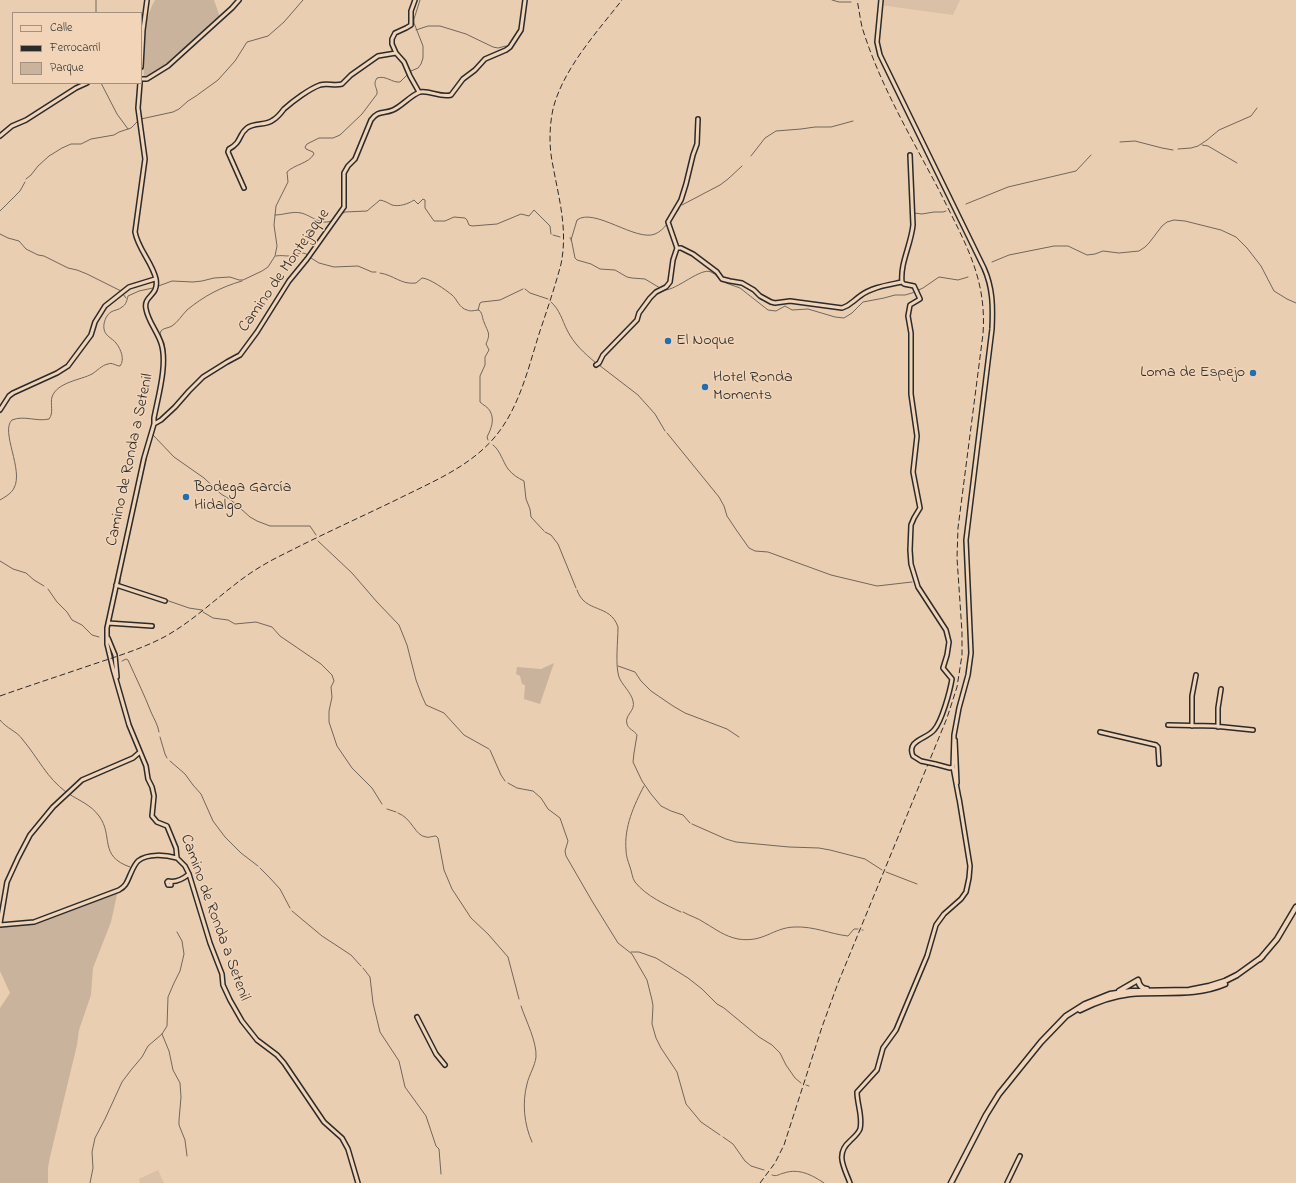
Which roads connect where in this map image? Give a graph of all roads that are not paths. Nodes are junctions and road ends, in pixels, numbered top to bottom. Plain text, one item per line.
1 (147, 0) edge
2 (239, 0) edge
3 (416, 0) edge
4 (525, 0) edge
5 (881, 0) edge
6 (142, 48) edge
7 (396, 52) junction
8 (142, 79) edge
9 (85, 84) edge
10 (140, 84) edge
11 (419, 92) junction
12 (698, 120) dead end
13 (0, 136) edge
14 (910, 155) dead end
15 (244, 188) dead end
16 (677, 248) junction
17 (156, 280) junction
18 (902, 282) junction
19 (596, 365) dead end
20 (0, 410) edge
21 (154, 424) junction
22 (116, 586) junction
23 (165, 601) dead end
24 (108, 623) junction
25 (152, 626) dead end
26 (108, 638) junction
27 (1196, 675) dead end
28 (117, 683) junction
29 (1221, 689) dead end
30 (1168, 725) dead end
31 (1192, 726) junction
32 (1218, 727) junction
33 (1253, 730) dead end
34 (1100, 732) dead end
35 (140, 752) junction
36 (954, 756) junction
37 (1159, 764) dead end
38 (945, 765) junction
39 (952, 768) junction
40 (957, 779) junction
41 (959, 799) junction
42 (178, 858) junction
43 (189, 874) junction
44 (171, 882) dead end
45 (1296, 907) edge
46 (0, 924) edge
47 (1262, 957) junction
48 (1138, 980) junction
49 (1130, 986) junction
50 (1209, 986) junction
51 (1189, 990) junction
52 (1131, 991) junction
53 (1159, 991) junction
54 (1147, 994) junction
55 (1196, 995) junction
56 (1118, 996) junction
57 (1099, 998) junction
58 (417, 1017) dead end
59 (1064, 1018) junction
60 (445, 1065) dead end
61 (1020, 1156) dead end
62 (358, 1183) edge
63 (850, 1183) edge
64 (952, 1183) edge
65 (1007, 1183) edge

1 - 6 street
2 - 8 street
3 - 7 street
4 - 11 street
5 - 36 street
7 - 11 street
7 - 15 street
9 - 13 street
10 - 17 street, Camino de Ronda a Setenil
11 - 21 street, Camino de Montejaque
12 - 16 street
14 - 18 street
16 - 18 street
16 - 19 street
17 - 20 street
17 - 21 street, Camino de Ronda a Setenil
18 - 38 street, bridge
21 - 22 street, Camino de Ronda a Setenil
22 - 23 street
22 - 24 street, Camino de Ronda a Setenil
24 - 25 street
24 - 26 street, Camino de Ronda a Setenil
26 - 28 street, Camino de Ronda a Setenil
26 - 28 street, Camino de Ronda a Setenil
27 - 31 street
28 - 35 street, Camino de Ronda a Setenil
29 - 32 street
30 - 31 street
31 - 32 street
32 - 33 street
34 - 37 street
35 - 42 street, Camino de Ronda a Setenil
35 - 46 street
36 - 38 street
36 - 39 street
36 - 40 street
38 - 39 street
39 - 40 street
39 - 41 street
40 - 41 street
41 - 63 street
42 - 43 street, Camino de Ronda a Setenil
42 - 46 street
43 - 44 street
43 - 62 street, Camino de Ronda a Setenil
45 - 47 main road
47 - 50 main road
47 - 55 main road
48 - 49 main road
48 - 52 main road
48 - 53 main road
49 - 52 main road
49 - 57 main road
50 - 51 main road
50 - 55 main road
51 - 53 main road
51 - 55 main road
52 - 53 main road
52 - 54 main road
52 - 56 main road
52 - 57 main road
54 - 55 main road
54 - 56 main road
56 - 59 main road
57 - 59 main road
58 - 60 street
59 - 64 main road
61 - 65 street

